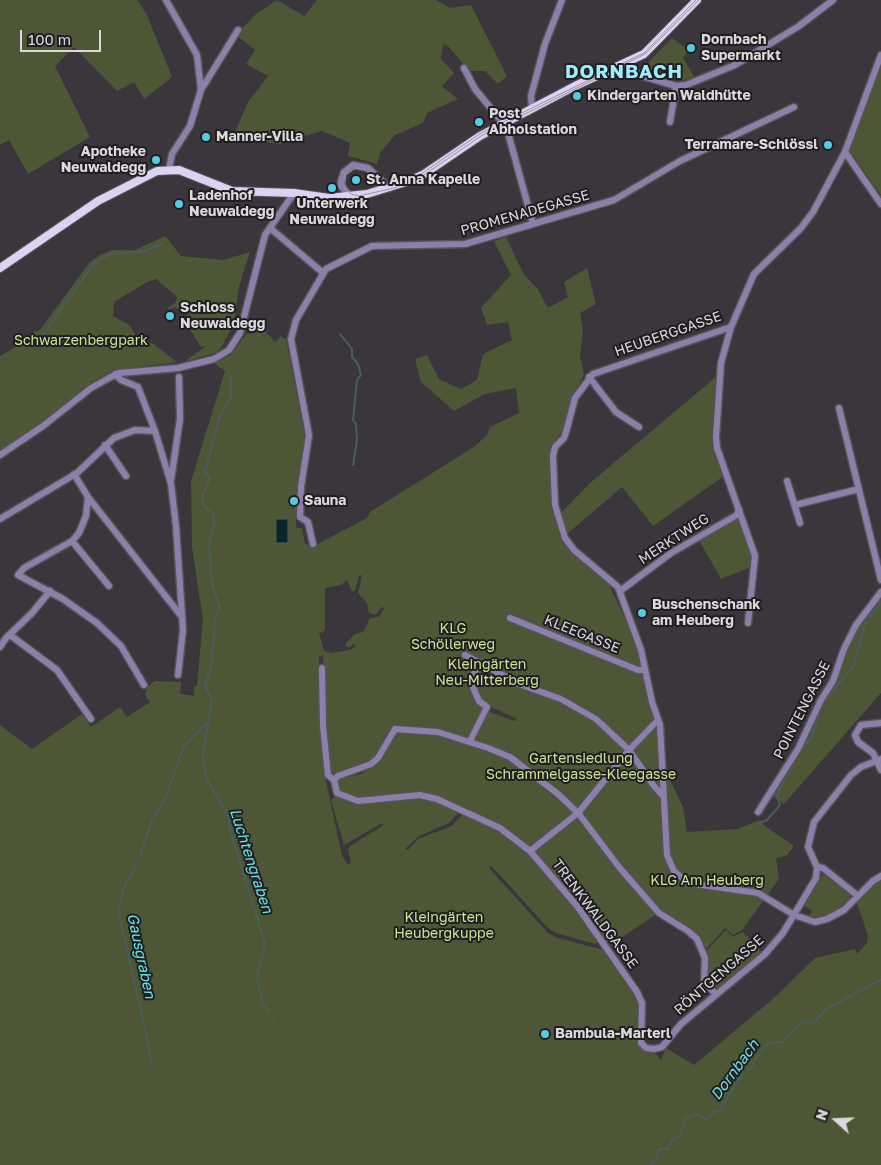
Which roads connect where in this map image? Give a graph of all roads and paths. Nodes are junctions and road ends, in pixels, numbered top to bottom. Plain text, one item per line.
1 (166, 0) edge
2 (562, 0) edge
3 (697, 0) edge
4 (833, 0) edge
5 (238, 30) dead end
6 (881, 55) edge
7 (627, 62) junction
8 (464, 68) dead end
9 (676, 86) junction
10 (201, 90) junction
11 (794, 107) dead end
12 (532, 109) junction
13 (670, 122) dead end
14 (504, 123) junction
15 (845, 152) junction
16 (169, 169) junction
17 (390, 188) junction
18 (294, 193) junction
19 (350, 196) junction
20 (881, 204) edge
21 (533, 224) junction
22 (270, 228) junction
23 (0, 268) edge
24 (322, 272) junction
25 (732, 327) junction
26 (115, 374) junction
27 (589, 376) junction
28 (179, 377) dead end
29 (839, 408) dead end
30 (639, 427) dead end
31 (155, 431) junction
32 (104, 445) junction
33 (0, 455) edge
34 (74, 474) junction
35 (126, 476) dead end
36 (787, 481) dead end
37 (171, 484) junction
38 (859, 489) junction
39 (88, 497) junction
40 (795, 505) junction
41 (739, 509) junction
42 (0, 519) edge
43 (800, 523) dead end
44 (72, 540) junction
45 (313, 544) dead end
46 (881, 580) edge
47 (109, 586) dead end
48 (620, 591) junction
49 (50, 592) junction
50 (881, 592) edge
51 (182, 618) junction
52 (510, 618) dead end
53 (748, 623) dead end
54 (10, 635) junction
55 (0, 648) edge
56 (465, 656) dead end
57 (479, 662) junction
58 (322, 668) dead end
59 (645, 670) junction
60 (178, 675) dead end
61 (144, 685) dead end
62 (91, 718) dead end
63 (658, 720) junction
64 (881, 723) edge
65 (470, 742) junction
66 (629, 750) junction
67 (879, 760) edge
68 (881, 770) edge
69 (334, 780) junction
70 (663, 796) junction
71 (758, 812) dead end
72 (578, 813) junction
73 (530, 851) junction
74 (817, 867) junction
75 (881, 876) edge
76 (858, 896) junction
77 (794, 916) junction
78 (716, 994) junction
79 (662, 1047) joint

1 - 10 street
2 - 12 street
3 - 7 main road
4 - 9 street
5 - 10 street
6 - 15 street, HEUBERGGASSE
7 - 9 street
7 - 12 main road
8 - 14 street
9 - 13 street
10 - 16 street
11 - 21 street, PROMENADEGASSE
12 - 14 main road
14 - 17 main road
14 - 21 street
15 - 20 street
15 - 25 street, HEUBERGGASSE
16 - 18 main road
16 - 23 main road
17 - 19 main road
17 - 19 street
18 - 19 main road
18 - 22 street
21 - 24 street, PROMENADEGASSE
22 - 24 street
22 - 26 street
24 - 45 street
25 - 27 street, HEUBERGGASSE
25 - 41 street
26 - 31 street
26 - 33 street
27 - 30 street
27 - 48 street
28 - 37 street
29 - 38 street
31 - 32 street
31 - 37 street
32 - 34 street
32 - 35 street
34 - 39 street
34 - 42 street
36 - 40 street
37 - 51 street
38 - 40 street
38 - 46 street
39 - 44 street
39 - 51 street
40 - 43 street
41 - 48 street, MERKTWEG
41 - 53 street
44 - 47 street
44 - 49 street
48 - 59 street
49 - 54 street
49 - 61 street
50 - 71 street, POINTENGASSE
51 - 60 street
52 - 59 street, KLEEGASSE
54 - 55 street
54 - 62 street
56 - 57 street
57 - 65 street
57 - 66 street
58 - 69 street
59 - 63 street
63 - 66 street
63 - 70 street
64 - 67 street
65 - 69 street
65 - 72 street
66 - 70 street
66 - 72 street
67 - 68 street
67 - 74 street
69 - 73 street, TRENKWALDGASSE
70 - 77 street
72 - 73 street
72 - 78 street
73 - 79 street, TRENKWALDGASSE
74 - 76 street
74 - 77 street, RÖNTGENGASSE
75 - 76 street
76 - 77 street
77 - 78 street, RÖNTGENGASSE
78 - 79 street, RÖNTGENGASSE

